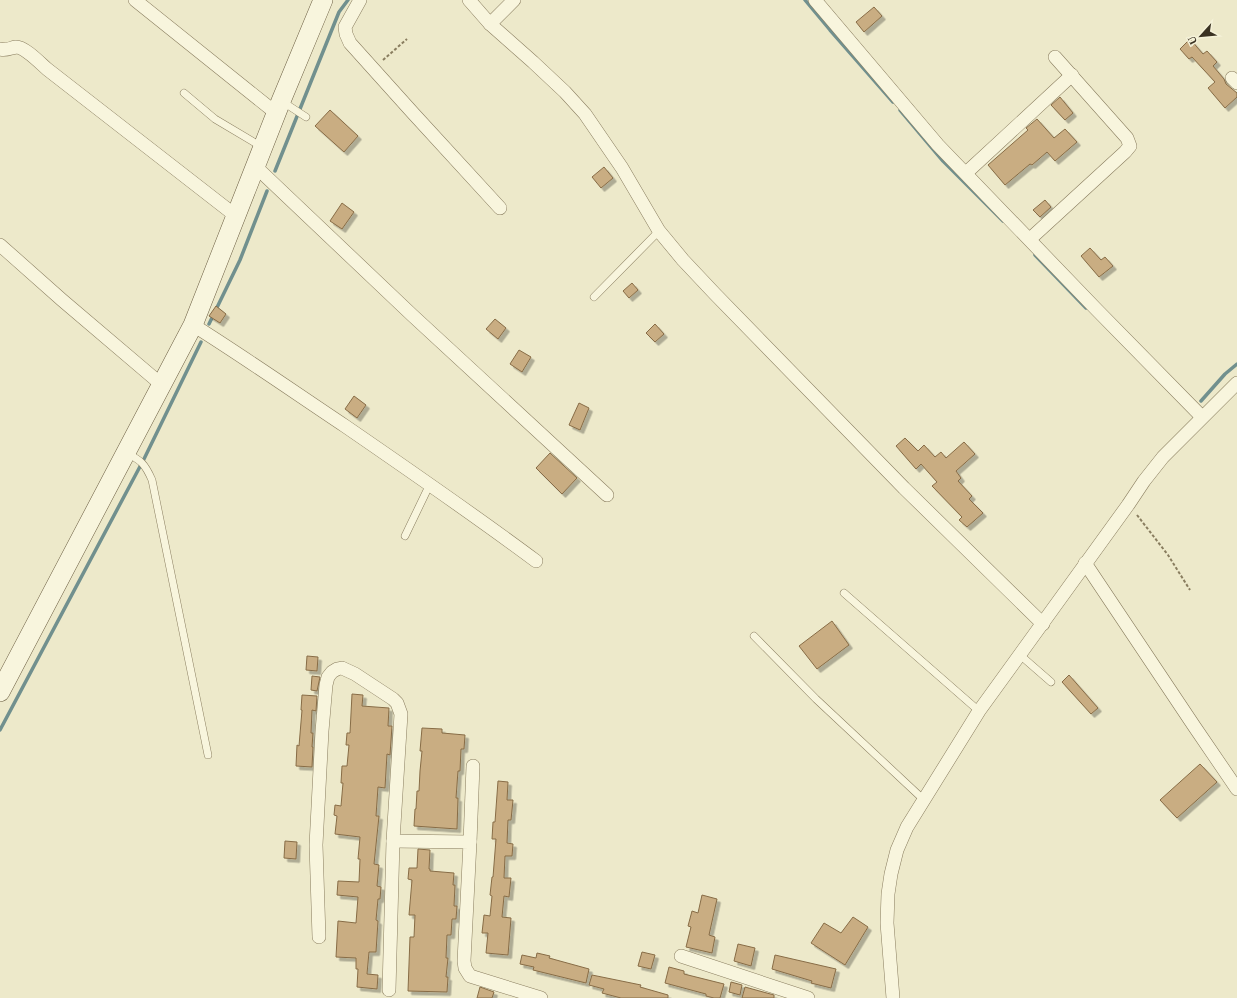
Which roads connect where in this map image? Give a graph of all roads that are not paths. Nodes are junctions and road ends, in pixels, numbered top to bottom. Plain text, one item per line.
1 (135, 0) edge
2 (323, 0) edge
3 (360, 0) edge
4 (469, 0) edge
5 (514, 0) edge
6 (815, 0) edge
7 (490, 24) junction
8 (0, 49) edge
9 (1055, 57) dead end
10 (1072, 75) junction
11 (184, 93) dead end
12 (282, 107) junction
13 (303, 115) dead end
14 (262, 147) junction
15 (261, 170) junction
16 (966, 173) junction
17 (500, 208) dead end
18 (236, 216) junction
19 (659, 231) junction
20 (1030, 239) junction
21 (0, 245) edge
22 (594, 297) dead end
23 (203, 331) junction
24 (1237, 383) edge
25 (162, 385) junction
26 (1202, 417) junction
27 (133, 457) junction
28 (430, 484) junction
29 (607, 495) dead end
30 (405, 536) dead end
31 (536, 561) dead end
32 (1085, 563) junction
33 (844, 593) dead end
34 (1043, 624) junction
35 (754, 636) dead end
36 (1020, 655) junction
37 (1051, 682) dead end
38 (0, 692) edge
39 (978, 712) junction
40 (208, 755) dead end
41 (473, 766) dead end
42 (1237, 789) edge
43 (924, 800) junction
44 (393, 841) junction
45 (470, 842) junction
46 (318, 937) dead end
47 (680, 956) dead end
48 (389, 990) dead end
49 (541, 998) edge
50 (808, 998) edge
51 (893, 998) edge

1 - 12 street
2 - 12 street
3 - 17 street
4 - 7 street
5 - 7 street
6 - 16 street
7 - 19 street
8 - 18 street
9 - 10 street
10 - 16 street
10 - 20 street
11 - 14 lane
12 - 13 lane
12 - 14 street
14 - 15 street
15 - 18 street
15 - 29 street
16 - 20 street
18 - 23 street
19 - 22 lane
19 - 34 street
20 - 26 street
21 - 25 street
23 - 25 street
23 - 28 street
24 - 26 street
25 - 27 street
26 - 32 street
27 - 38 street
27 - 40 lane
28 - 30 lane
28 - 31 street
32 - 34 street
32 - 42 street
33 - 39 lane
34 - 36 street
35 - 43 lane
36 - 37 lane
36 - 39 street
39 - 43 street
41 - 45 street
43 - 51 street
44 - 45 street
44 - 46 street
44 - 48 street
45 - 49 street
47 - 50 street

